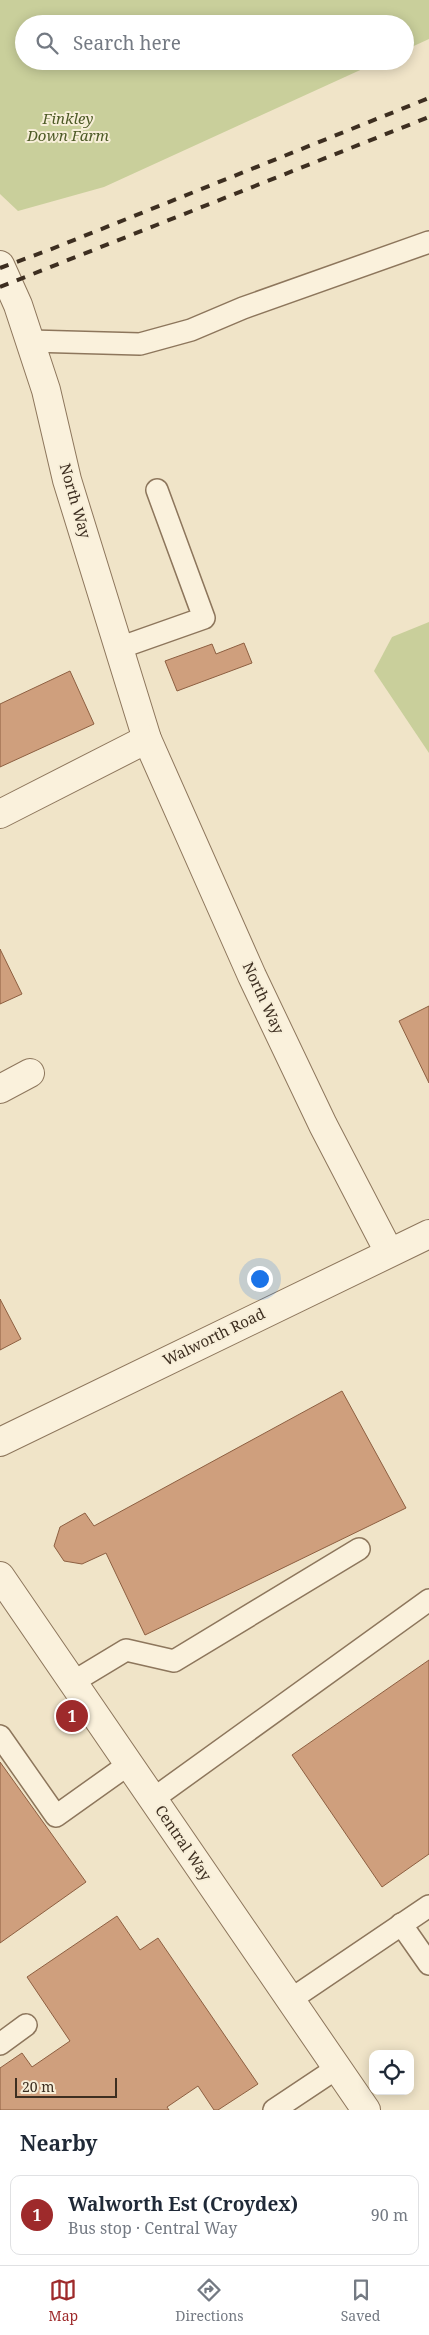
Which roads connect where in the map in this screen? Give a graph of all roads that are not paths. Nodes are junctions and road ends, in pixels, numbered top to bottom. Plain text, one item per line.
1 (429, 242) edge
2 (0, 265) edge
3 (30, 341) junction
4 (157, 490) dead end
5 (119, 648) junction
6 (147, 739) junction
7 (0, 814) edge
8 (30, 1073) dead end
9 (0, 1089) edge
10 (429, 1234) edge
11 (389, 1252) junction
12 (0, 1442) edge
13 (359, 1549) dead end
14 (0, 1576) edge
15 (429, 1600) edge
16 (73, 1682) junction
17 (0, 1736) edge
18 (129, 1764) junction
19 (153, 1799) junction
20 (429, 1906) edge
21 (401, 1924) junction
22 (429, 1964) edge
23 (290, 2000) junction
24 (26, 2025) dead end
25 (0, 2044) edge
26 (337, 2068) junction
27 (281, 2108) edge
28 (366, 2110) edge

1 - 3 lane
2 - 3 street, North Way
3 - 5 street, North Way
4 - 5 lane
5 - 6 street, North Way
6 - 7 street
6 - 11 street, North Way
8 - 9 street
10 - 11 street, Walworth Road
11 - 12 street, Walworth Road
13 - 16 lane
14 - 16 street, Central Way
15 - 19 lane
16 - 18 street, Central Way
17 - 18 lane
18 - 19 street, Central Way
19 - 23 street, Central Way
20 - 21 lane
21 - 22 lane
21 - 23 lane
23 - 26 street, Central Way
24 - 25 lane
26 - 27 lane
26 - 28 street, Central Way

